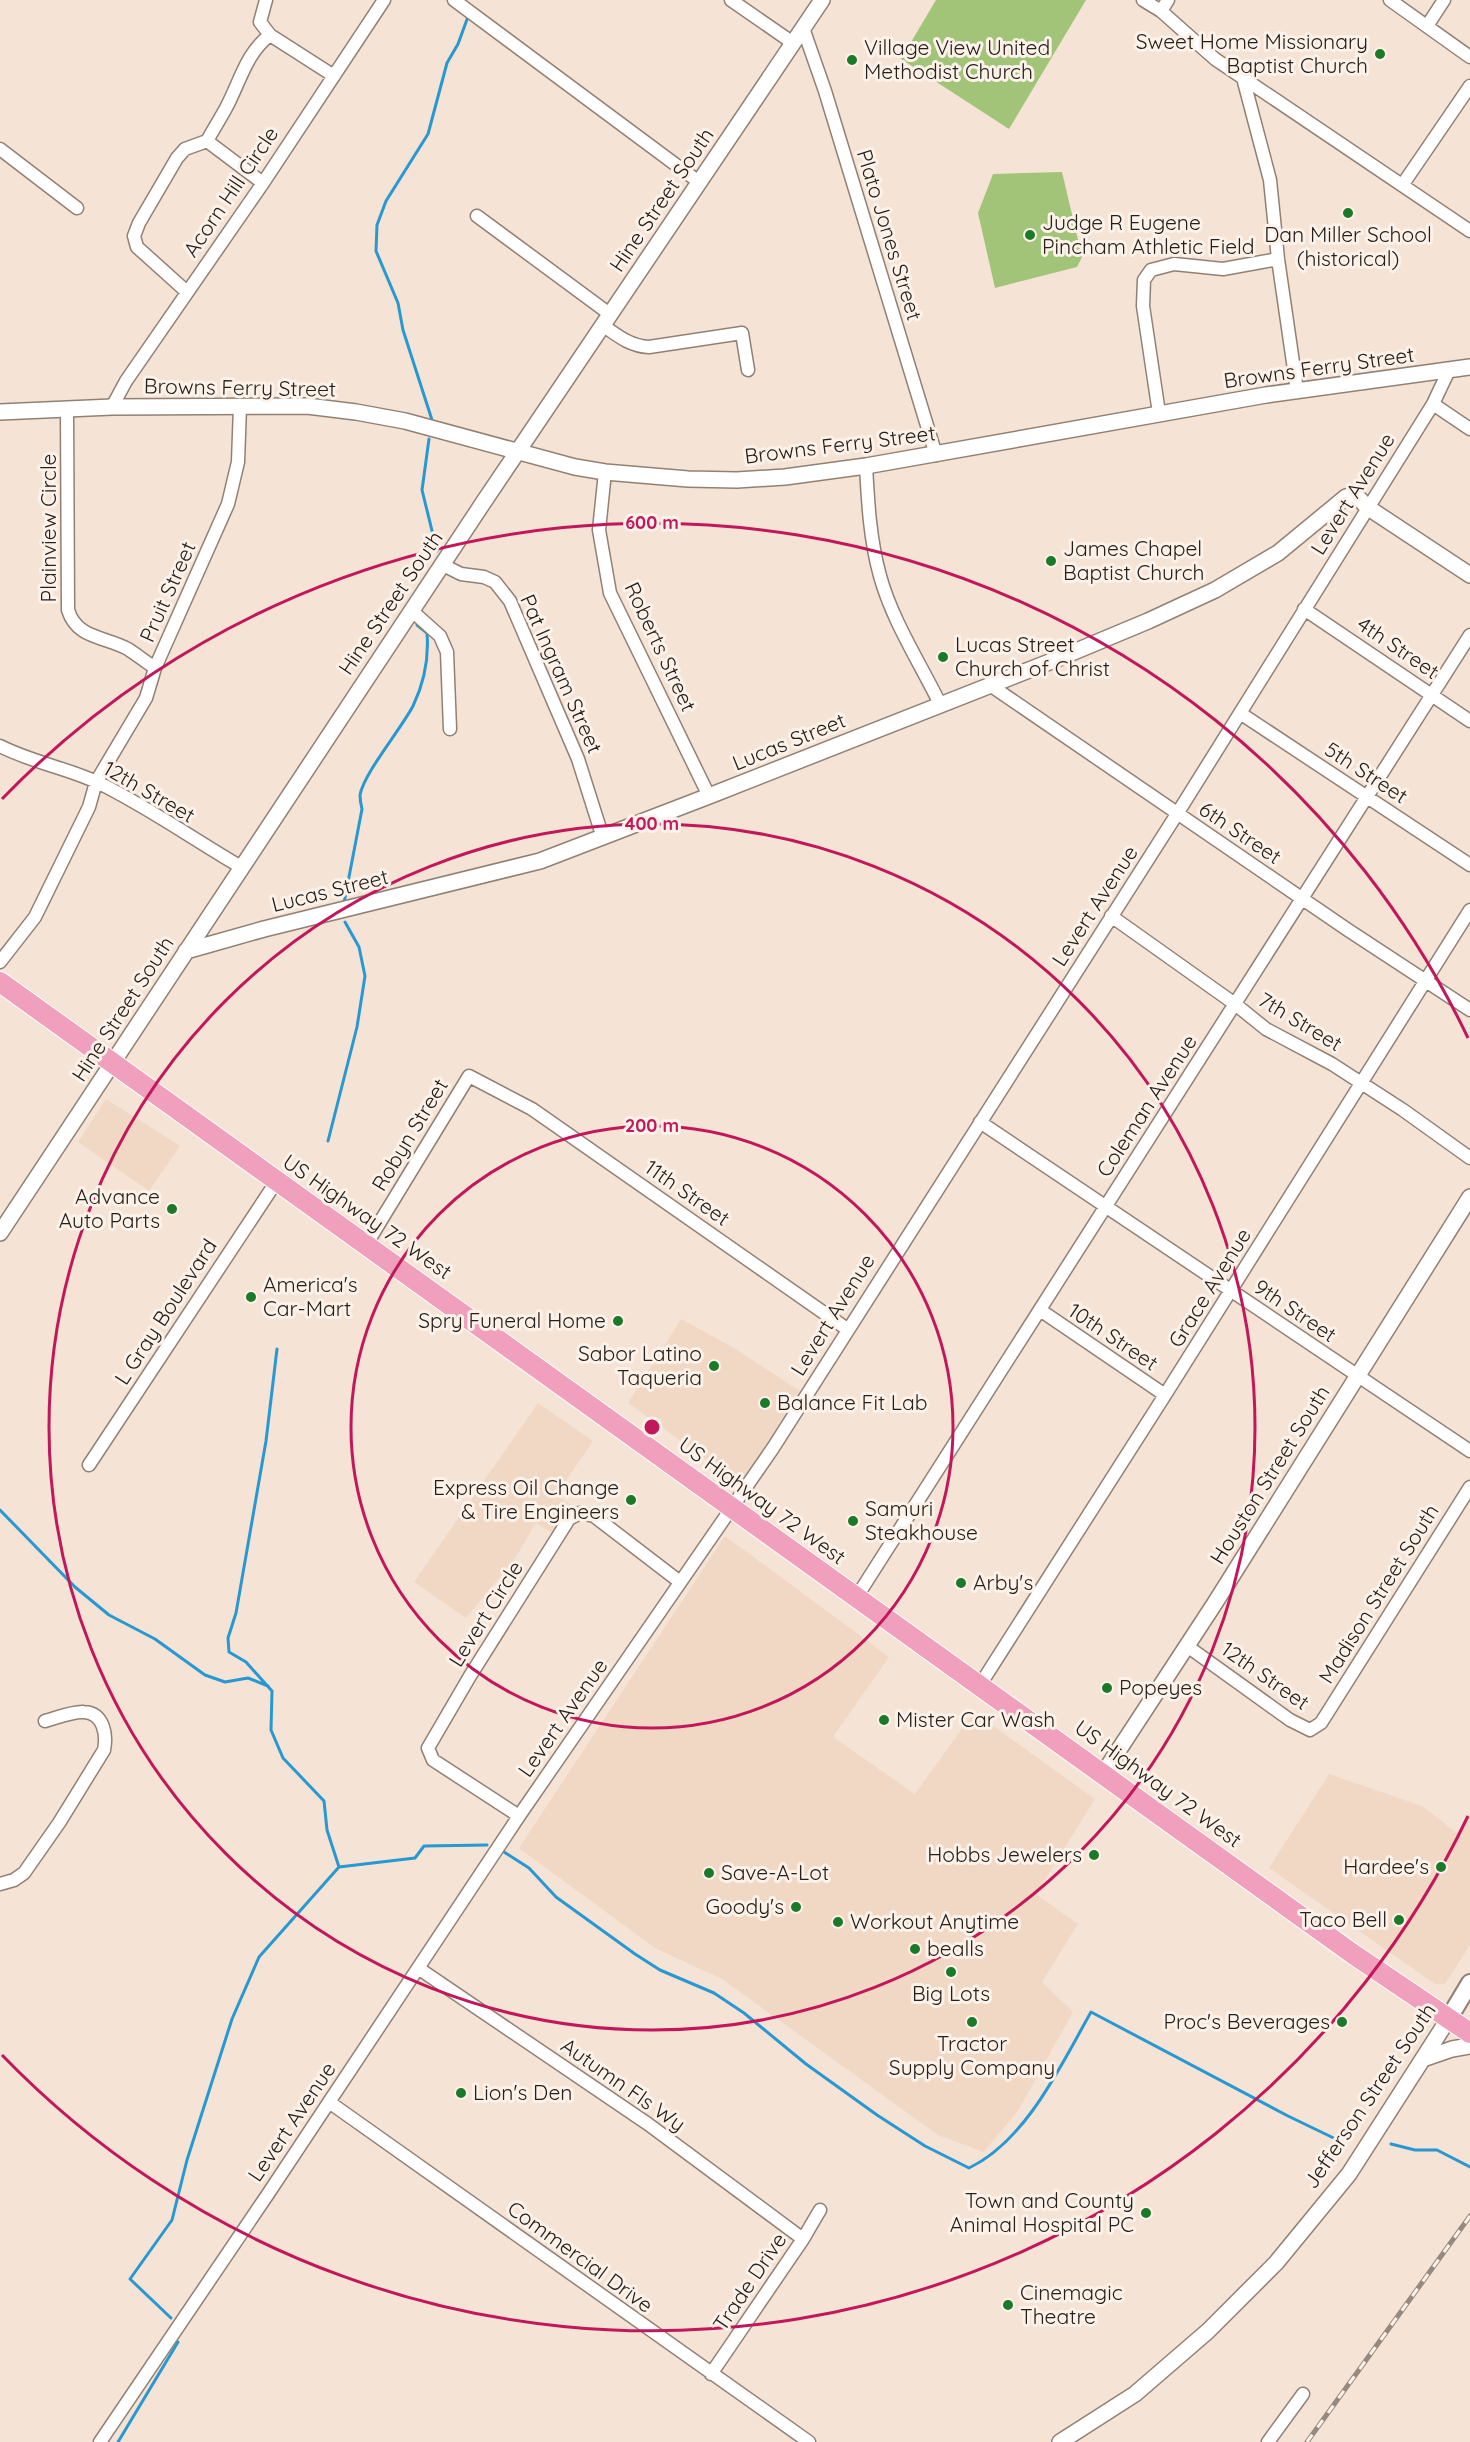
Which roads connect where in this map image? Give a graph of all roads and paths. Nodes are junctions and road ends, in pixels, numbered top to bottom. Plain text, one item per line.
1 (266, 0) edge
2 (384, 0) edge
3 (454, 0) edge
4 (731, 0) edge
5 (822, 0) edge
6 (1143, 0) edge
7 (1390, 0) edge
8 (1444, 0) edge
9 (1164, 5) edge
10 (1427, 26) junction
11 (803, 28) junction
12 (270, 34) junction
13 (793, 43) junction
14 (1470, 57) edge
15 (334, 76) junction
16 (1243, 78) junction
17 (1470, 86) edge
18 (207, 141) junction
19 (0, 149) edge
20 (699, 182) junction
21 (263, 183) junction
22 (1403, 184) junction
23 (77, 208) dead end
24 (477, 216) dead end
25 (1470, 231) edge
26 (1278, 259) junction
27 (187, 292) junction
28 (607, 321) junction
29 (1470, 367) edge
30 (748, 370) dead end
31 (1449, 370) junction
32 (1297, 390) junction
33 (1432, 404) junction
34 (240, 406) junction
35 (112, 408) junction
36 (67, 409) junction
37 (0, 412) edge
38 (1160, 413) junction
39 (1470, 429) edge
40 (519, 450) junction
41 (936, 455) junction
42 (866, 466) junction
43 (605, 472) junction
44 (1366, 507) junction
45 (443, 565) junction
46 (1470, 575) edge
47 (1304, 609) junction
48 (411, 610) junction
49 (1470, 635) edge
50 (155, 668) junction
51 (990, 685) junction
52 (1432, 694) junction
53 (940, 704) junction
54 (1240, 713) junction
55 (1470, 721) edge
56 (450, 729) dead end
57 (0, 746) edge
58 (96, 782) junction
59 (709, 796) junction
60 (1366, 797) junction
61 (1177, 814) junction
62 (603, 838) junction
63 (1470, 865) edge
64 (241, 867) junction
65 (1302, 898) junction
66 (1470, 910) edge
67 (1111, 916) junction
68 (186, 951) junction
69 (0, 962) edge
70 (1425, 981) junction
71 (0, 982) edge
72 (1235, 1004) junction
73 (1470, 1010) edge
74 (112, 1063) junction
75 (469, 1077) joint
76 (1362, 1083) junction
77 (980, 1122) junction
78 (1470, 1158) edge
79 (276, 1182) junction
80 (1470, 1197) edge
81 (1106, 1206) junction
82 (0, 1233) edge
83 (366, 1245) junction
84 (1231, 1292) junction
85 (1040, 1310) junction
86 (847, 1329) junction
87 (1357, 1376) junction
88 (1165, 1395) junction
89 (1470, 1451) edge
90 (89, 1465) dead end
91 (1470, 1486) edge
92 (731, 1508) junction
93 (680, 1582) junction
94 (856, 1598) junction
95 (1187, 1646) junction
96 (980, 1685) junction
97 (45, 1721) dead end
98 (1321, 1723) joint
99 (1103, 1774) junction
100 (519, 1816) junction
101 (0, 1884) edge
102 (418, 1968) junction
103 (1470, 1983) edge
104 (1449, 2018) junction
105 (1470, 2033) edge
106 (1470, 2046) edge
107 (1422, 2060) junction
108 (329, 2102) junction
109 (820, 2210) dead end
110 (803, 2239) junction
111 (711, 2374) junction
112 (1303, 2394) dead end
113 (100, 2442) edge
114 (808, 2442) edge
115 (1060, 2442) edge
116 (1268, 2442) edge

1 - 12 street
2 - 15 street, Acorn Hill Circle
3 - 20 street
4 - 13 street
5 - 11 street, Hine Street South
6 - 9 street
7 - 10 street
8 - 10 street
9 - 16 street
10 - 14 street
11 - 13 street, Hine Street South
11 - 41 street, Plato Jones Street
12 - 15 street
12 - 18 street
13 - 20 street, Hine Street South
15 - 21 street, Acorn Hill Circle
16 - 22 street
16 - 26 street
17 - 22 street
18 - 21 street
18 - 27 street
19 - 23 street
20 - 28 street, Hine Street South
21 - 27 street, Acorn Hill Circle
22 - 25 street
24 - 28 street
26 - 32 street
26 - 38 street
27 - 35 street, Acorn Hill Circle
28 - 30 street
28 - 40 street, Hine Street South
29 - 31 street, Browns Ferry Street
31 - 32 street, Browns Ferry Street
31 - 33 street, Levert Avenue
32 - 38 street, Browns Ferry Street
33 - 39 street
33 - 44 street, Levert Avenue
34 - 35 street, Browns Ferry Street
34 - 40 street, Browns Ferry Street
34 - 50 street, Pruit Street
35 - 36 street, Browns Ferry Street
36 - 37 street, Browns Ferry Street
36 - 50 street, Plainview Circle
38 - 41 street, Browns Ferry Street
40 - 43 street, Browns Ferry Street
40 - 45 street, Hine Street South
41 - 42 street, Browns Ferry Street
42 - 43 street, Browns Ferry Street
42 - 53 street
43 - 59 street, Roberts Street
44 - 46 street
44 - 47 street, Levert Avenue
44 - 51 street, Lucas Street
45 - 48 street, Hine Street South
45 - 62 street, Pat Ingram Street
47 - 52 street, 4th Street
47 - 54 street, Levert Avenue
48 - 56 street
48 - 64 street, Hine Street South
49 - 52 street, Coleman Avenue
50 - 58 street, Pruit Street
51 - 53 street, Lucas Street
51 - 61 street, 6th Street
52 - 55 street, 4th Street
52 - 60 street, Coleman Avenue
53 - 59 street, Lucas Street
54 - 60 street, 5th Street
54 - 61 street, Levert Avenue
57 - 58 street, 12th Street
58 - 64 street, 12th Street
58 - 69 street, Pruit Street
59 - 62 street, Lucas Street
60 - 63 street, 5th Street
60 - 65 street, Coleman Avenue
61 - 65 street, 6th Street
61 - 67 street, Levert Avenue
62 - 68 street, Lucas Street
64 - 68 street, Hine Street South
65 - 70 street, 6th Street
65 - 72 street, Coleman Avenue
66 - 70 street, Grace Avenue
67 - 72 street, 7th Street
67 - 77 street, Levert Avenue
68 - 74 street, Hine Street South
70 - 73 street, 6th Street
70 - 76 street, Grace Avenue
71 - 74 highway, US Highway 72 West
72 - 76 street, 7th Street
72 - 81 street, Coleman Avenue
74 - 79 highway, US Highway 72 West
74 - 82 street, Hine Street South
75 - 83 street, Robyn Street
75 - 86 street, 11th Street
76 - 78 street, 7th Street
76 - 84 street, Grace Avenue
77 - 81 street, 9th Street
77 - 86 street, Levert Avenue
79 - 83 highway, US Highway 72 West
79 - 90 street, L Gray Boulevard
80 - 87 street, Houston Street South
81 - 84 street, 9th Street
81 - 85 street, Coleman Avenue
83 - 92 highway, US Highway 72 West
84 - 87 street, 9th Street
84 - 88 street, Grace Avenue
85 - 88 street, 10th Street
85 - 94 street, Coleman Avenue
86 - 92 street, Levert Avenue
87 - 89 street, 9th Street
87 - 95 street, Houston Street South
88 - 96 street, Grace Avenue
91 - 98 street, Madison Street South
92 - 93 street, Levert Avenue
92 - 94 highway, US Highway 72 West
93 - 100 street, Levert Avenue
93 - 100 street, Levert Circle
94 - 96 highway, US Highway 72 West
95 - 98 street, 12th Street
95 - 99 street, Houston Street South
96 - 99 highway, US Highway 72 West
97 - 101 street
99 - 104 highway, US Highway 72 West
100 - 102 street, Levert Avenue
102 - 108 street, Levert Avenue
102 - 110 street, Autumn Fls Wy
103 - 104 main road, Jefferson Street South
104 - 105 highway, US Highway 72 West
104 - 107 street, Jefferson Street South
106 - 107 street
107 - 115 street, Jefferson Street South
108 - 111 street, Commercial Drive
108 - 113 street, Levert Avenue
109 - 110 street, Trade Drive
110 - 111 street, Trade Drive
111 - 114 street, Commercial Drive
112 - 116 street

